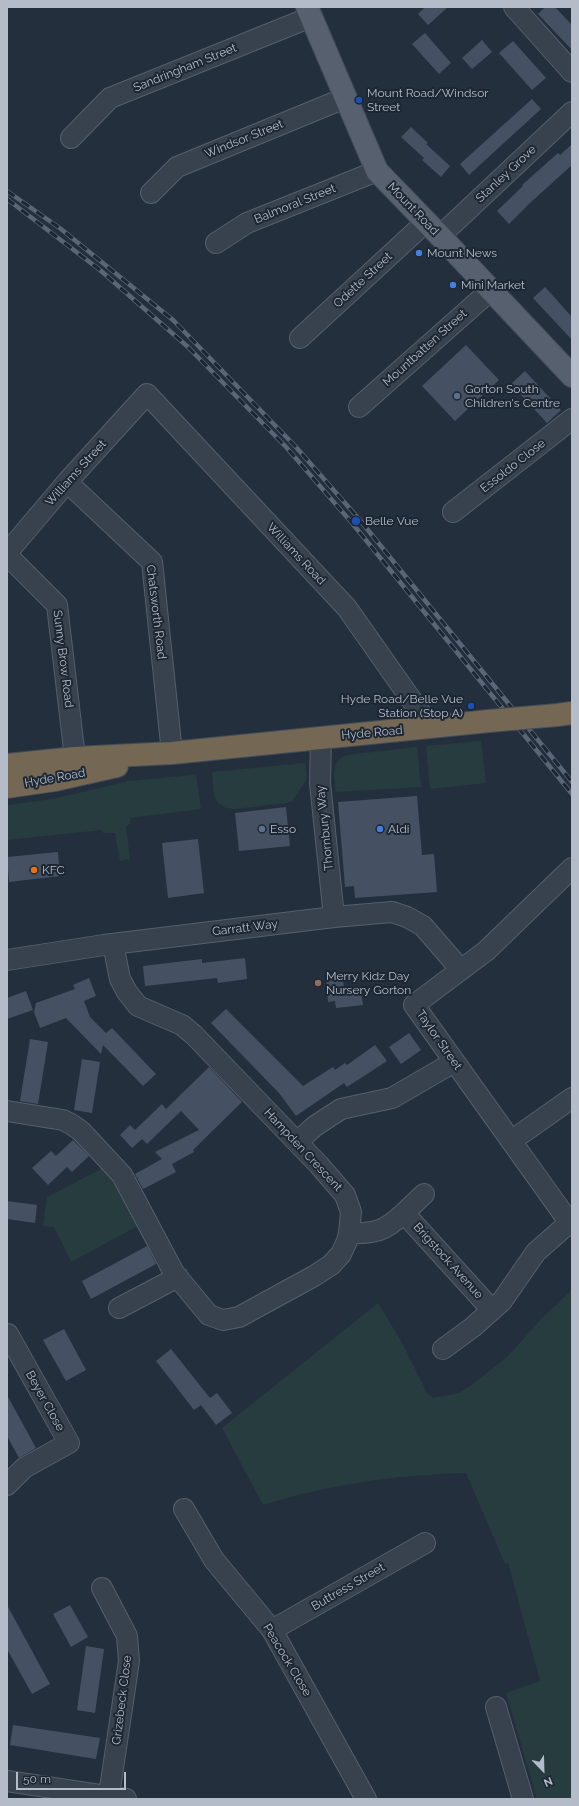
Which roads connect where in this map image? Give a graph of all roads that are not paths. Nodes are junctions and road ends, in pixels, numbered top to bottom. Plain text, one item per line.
1 (514, 7) edge
2 (309, 12) edge
3 (572, 72) edge
4 (345, 98) junction
5 (572, 112) edge
6 (71, 138) dead end
7 (376, 171) junction
8 (151, 193) dead end
9 (433, 229) junction
10 (216, 243) dead end
11 (491, 290) junction
12 (300, 338) dead end
13 (572, 376) edge
14 (147, 394) joint
15 (360, 407) dead end
16 (572, 419) edge
17 (67, 482) junction
18 (453, 512) dead end
19 (7, 554) edge
20 (565, 714) edge
21 (422, 728) junction
22 (321, 738) junction
23 (172, 753) junction
24 (75, 758) junction
25 (7, 765) edge
26 (7, 787) edge
27 (572, 868) edge
28 (334, 917) junction
29 (113, 944) junction
30 (7, 960) edge
31 (461, 970) junction
32 (454, 1062) junction
33 (572, 1098) edge
34 (7, 1111) edge
35 (511, 1141) junction
36 (297, 1142) junction
37 (424, 1194) dead end
38 (404, 1212) junction
39 (571, 1225) edge
40 (350, 1233) junction
41 (178, 1277) junction
42 (119, 1308) dead end
43 (492, 1310) junction
44 (8, 1334) edge
45 (442, 1349) dead end
46 (7, 1485) edge
47 (184, 1508) dead end
48 (425, 1543) dead end
49 (102, 1588) dead end
50 (272, 1630) junction
51 (496, 1707) dead end
52 (7, 1781) edge
53 (118, 1797) edge
54 (366, 1799) edge
55 (523, 1799) edge

1 - 3 street
2 - 4 main road, Mount Road
2 - 6 street, Sandringham Street
4 - 7 main road, Mount Road
4 - 8 street, Windsor Street
5 - 9 street, Stanley Grove
7 - 9 main road, Mount Road
7 - 10 street, Balmoral Street
9 - 11 main road, Mount Road
9 - 12 street, Odette Street
11 - 13 main road, Mount Road
11 - 15 street, Mountbatten Street
14 - 17 street, Williams Street
14 - 21 street, Williams Road
16 - 18 street, Essoldo Close
17 - 19 street, Williams Street
17 - 23 street, Chatsworth Road
19 - 24 street, Sunny Brow Road
20 - 21 highway, Hyde Road, bridge
21 - 22 highway, Hyde Road
22 - 23 highway, Hyde Road
22 - 28 street, Thornbury Way
23 - 24 highway, Hyde Road
23 - 26 highway, Hyde Road
24 - 25 highway, Hyde Road
27 - 31 street, Taylor Street
28 - 29 street, Garratt Way
28 - 31 street, Garratt Way
29 - 30 street, Garratt Way
29 - 36 street, Hampden Crescent
31 - 32 street, Taylor Street
32 - 35 street, Taylor Street
32 - 36 street
33 - 35 street
34 - 41 street, Hampden Crescent
35 - 39 street, Taylor Street
36 - 40 street, Hampden Crescent
37 - 38 street, Brigstock Avenue
38 - 40 street, Brigstock Avenue
38 - 43 street, Brigstock Avenue
39 - 43 street
40 - 41 street, Hampden Crescent
41 - 42 street
43 - 45 street
44 - 46 street, Beyer Close
47 - 50 street, Peacock Close
48 - 50 street, Buttress Street
49 - 53 street, Grizebeck Close
50 - 54 street, Peacock Close
51 - 55 street
52 - 53 street

